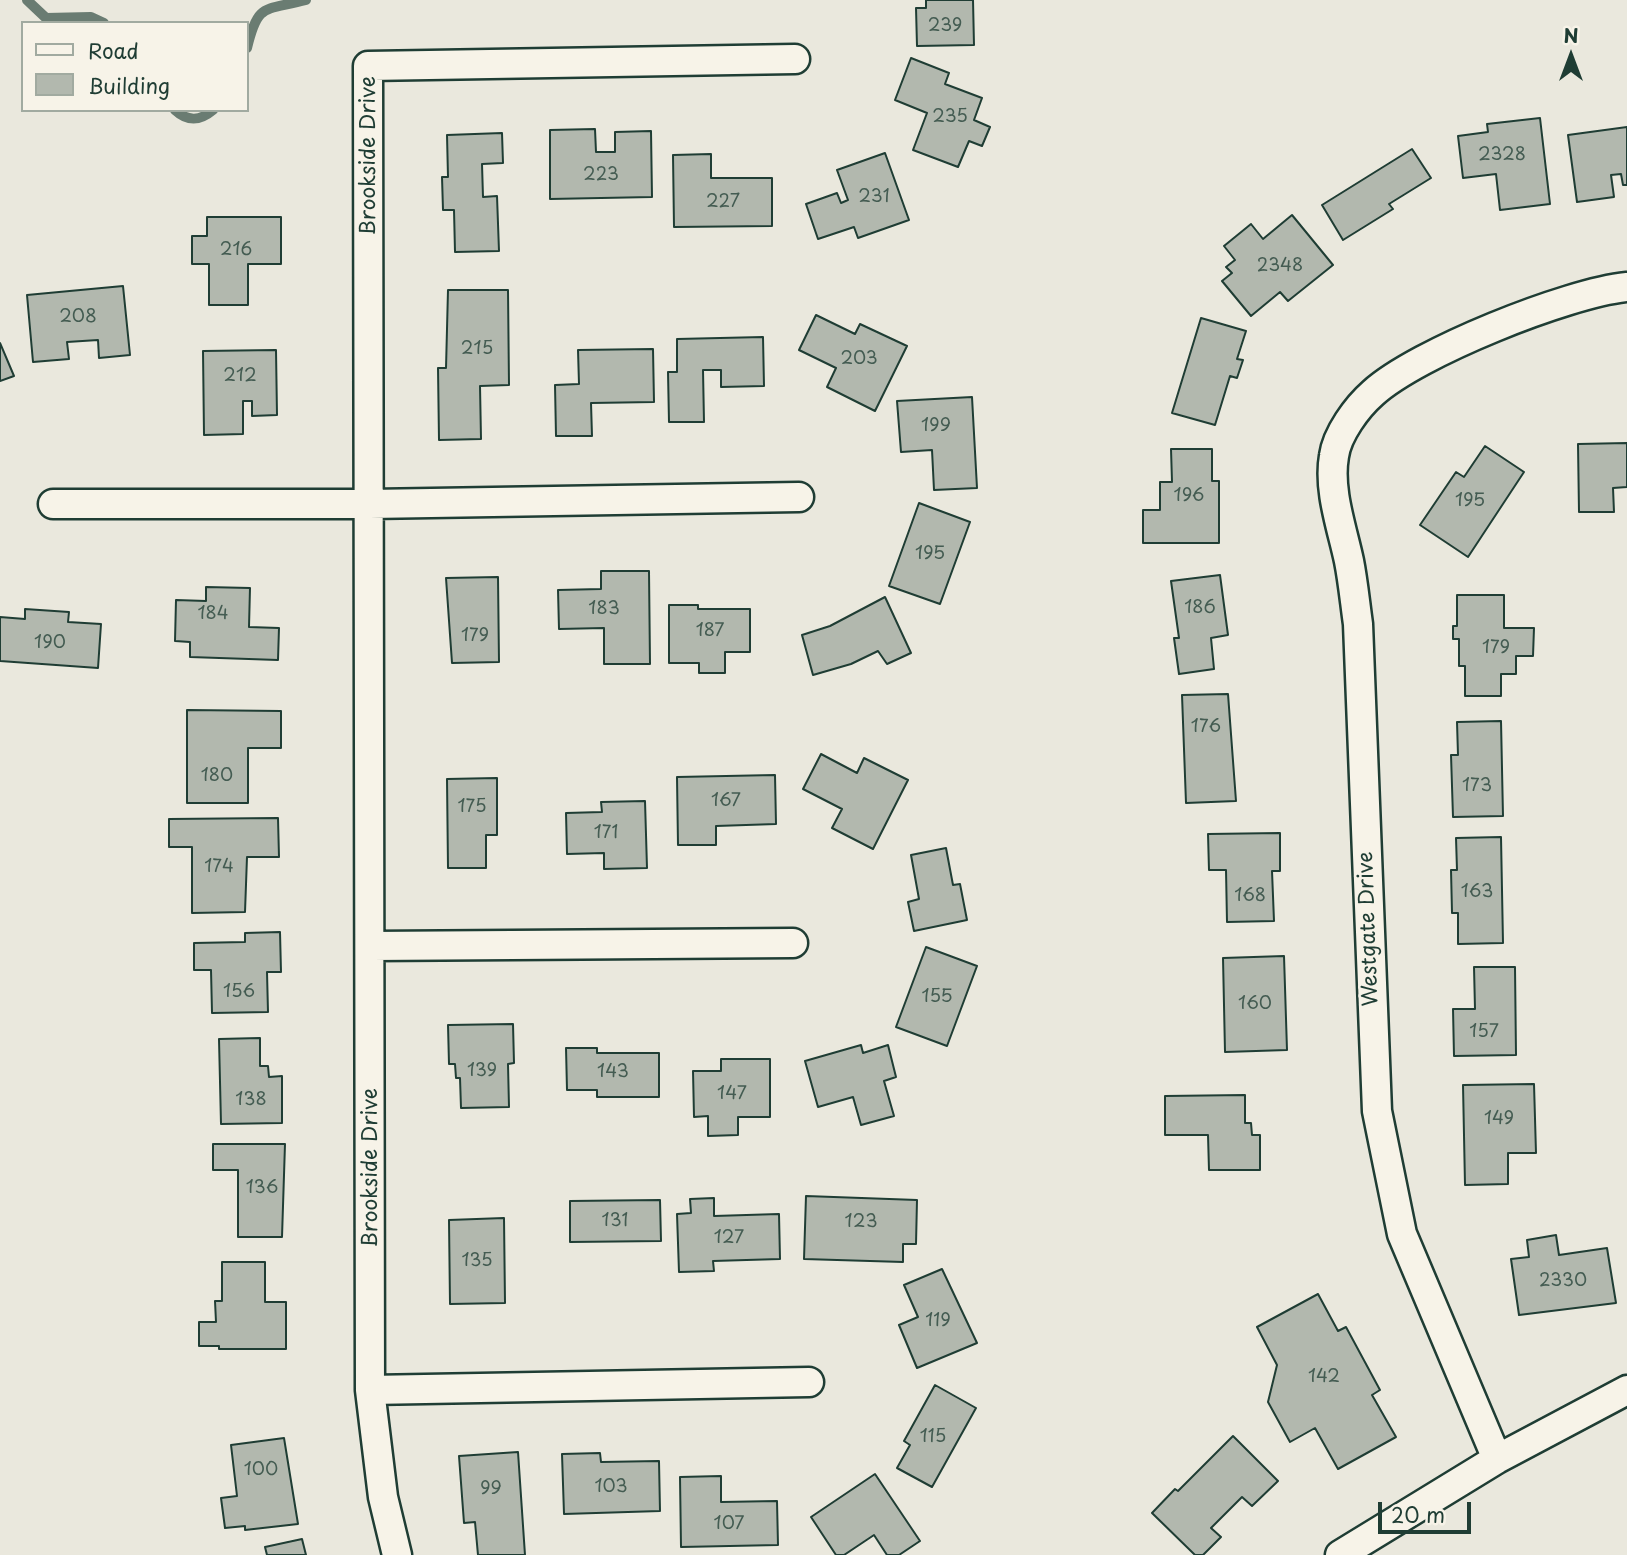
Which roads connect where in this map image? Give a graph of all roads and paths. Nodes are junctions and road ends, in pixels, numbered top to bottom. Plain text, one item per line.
1 (795, 59) dead end
2 (1627, 287) edge
3 (799, 497) dead end
4 (53, 504) dead end
5 (370, 504) junction
6 (793, 943) dead end
7 (372, 946) junction
8 (809, 1382) dead end
9 (370, 1390) junction
10 (1627, 1390) edge
11 (1497, 1459) junction
12 (397, 1555) edge
13 (1340, 1555) edge

1 - 5 street, Brookside Drive
2 - 11 street, Westgate Drive
3 - 5 street
4 - 5 street
5 - 7 street, Brookside Drive
6 - 7 street
7 - 9 street, Brookside Drive
8 - 9 street
9 - 12 street, Brookside Drive
10 - 11 street
11 - 13 street

